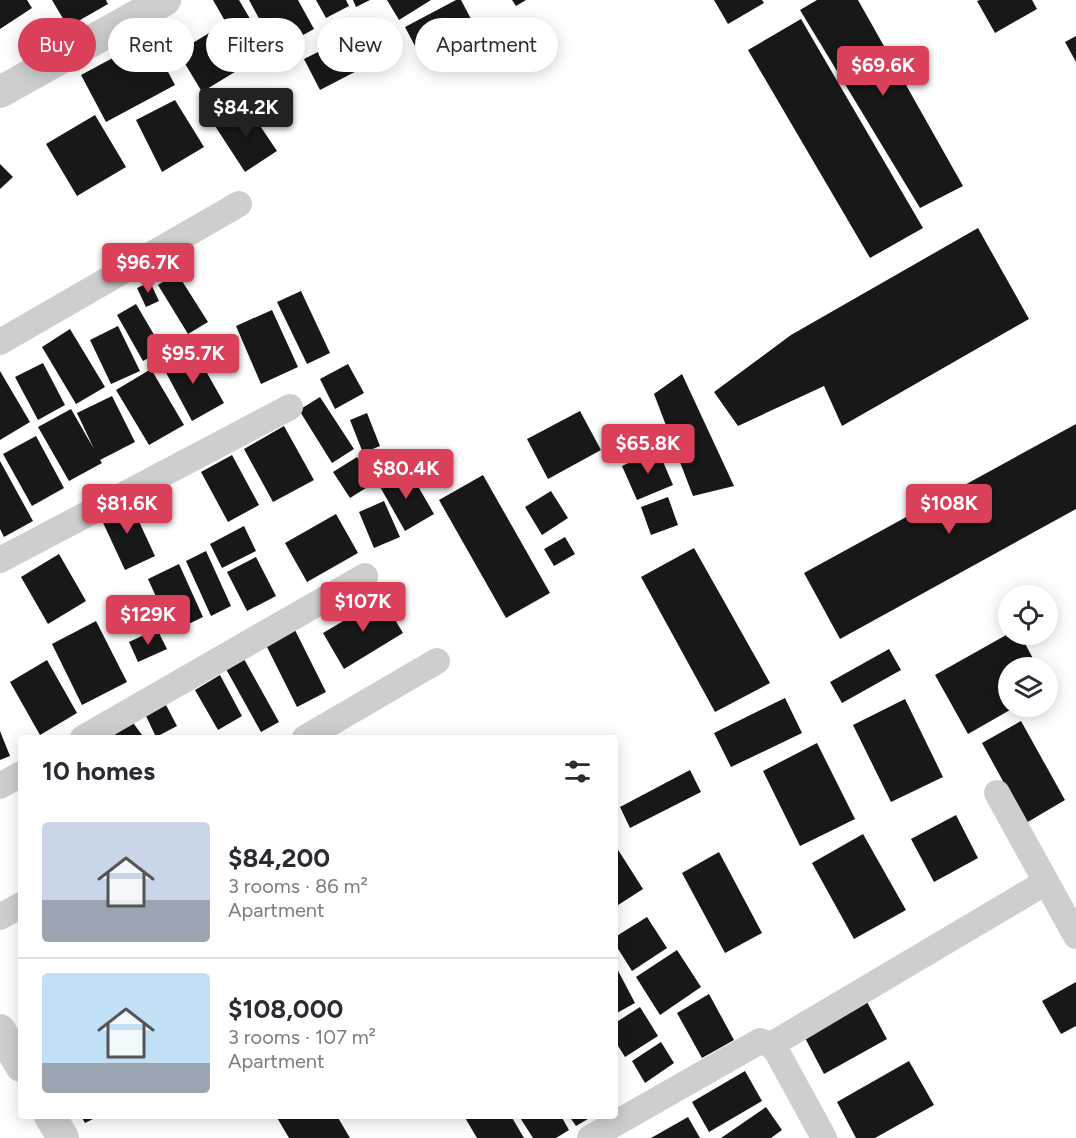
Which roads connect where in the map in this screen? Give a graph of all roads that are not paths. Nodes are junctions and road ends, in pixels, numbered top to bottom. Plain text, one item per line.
1 (165, 0) edge
2 (0, 92) edge
3 (238, 204) dead end
4 (0, 342) edge
5 (290, 406) dead end
6 (0, 560) edge
7 (365, 576) dead end
8 (437, 661) dead end
9 (88, 735) edge
10 (310, 735) edge
11 (18, 776) edge
12 (0, 786) edge
13 (998, 793) dead end
14 (1046, 882) junction
15 (18, 906) edge
16 (0, 917) edge
17 (1076, 936) edge
18 (0, 1030) edge
19 (771, 1045) junction
20 (18, 1061) edge
21 (52, 1119) edge
22 (63, 1138) edge
23 (590, 1138) edge
24 (824, 1138) edge

1 - 2 street
3 - 4 street
5 - 6 street
7 - 9 street
8 - 10 street
11 - 12 street
13 - 14 street
14 - 17 street
14 - 19 street
15 - 16 street
18 - 20 street
19 - 23 street
19 - 24 street
21 - 22 street

